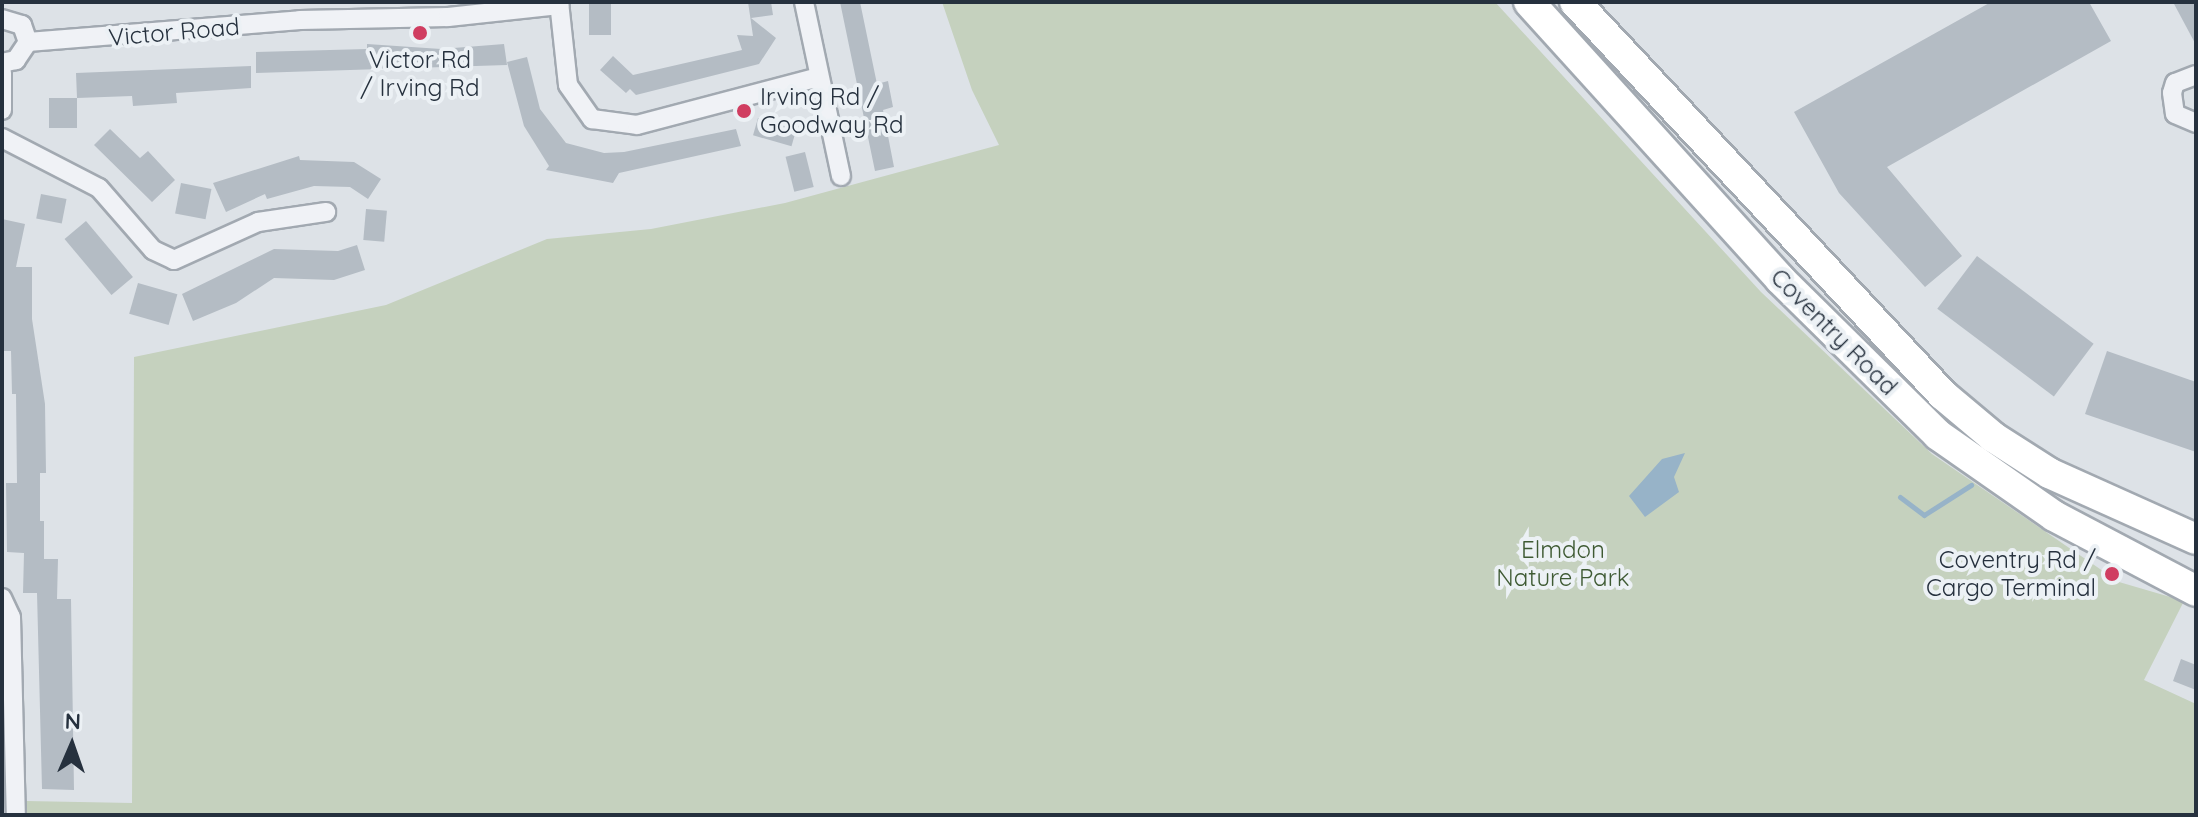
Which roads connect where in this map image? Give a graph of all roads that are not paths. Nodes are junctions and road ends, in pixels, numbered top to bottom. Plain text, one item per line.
1 (804, 2) edge
2 (1529, 2) edge
3 (1575, 2) edge
4 (559, 3) edge
5 (299, 11) edge
6 (4, 13) edge
7 (28, 42) junction
8 (2, 63) edge
9 (2, 73) edge
10 (2196, 75) edge
11 (819, 77) junction
12 (2, 110) edge
13 (2196, 123) edge
14 (2, 138) edge
15 (841, 176) dead end
16 (326, 212) dead end
17 (2049, 473) junction
18 (2196, 539) edge
19 (2196, 557) edge
20 (2196, 591) edge
21 (2, 598) edge
22 (16, 815) edge

1 - 11 street
2 - 20 highway, Coventry Road
3 - 17 highway, Coventry Road
4 - 5 street, Victor Road
4 - 11 street
5 - 7 street, Victor Road
6 - 7 street
7 - 8 street
9 - 12 street
10 - 13 street
11 - 15 street
14 - 16 street
17 - 18 highway, Coventry Road
17 - 19 highway
21 - 22 street

